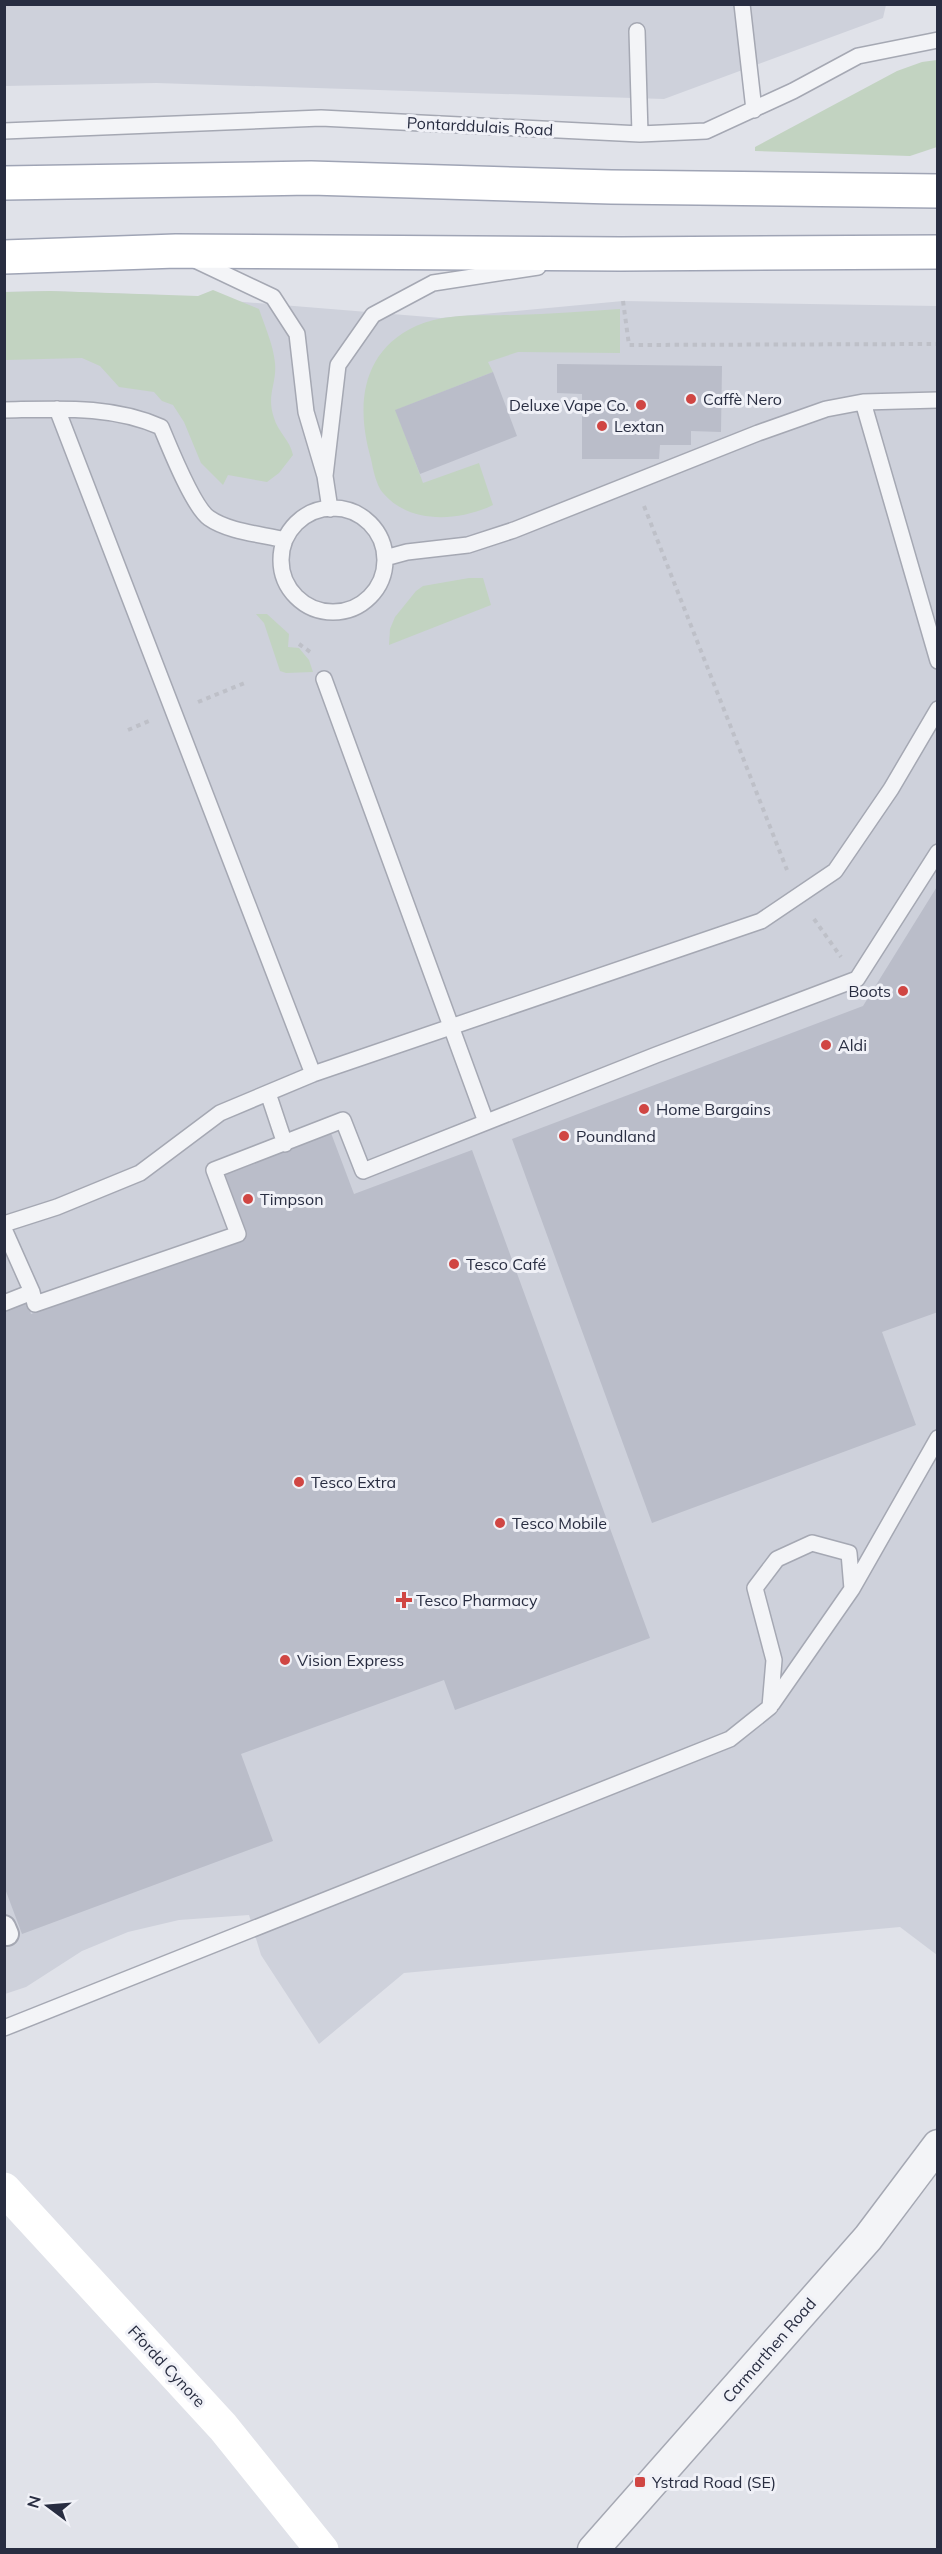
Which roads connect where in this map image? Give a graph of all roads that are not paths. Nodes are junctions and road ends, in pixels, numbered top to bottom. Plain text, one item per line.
1 (742, 4) edge
2 (637, 31) dead end
3 (938, 40) edge
4 (754, 110) junction
5 (4, 131) edge
6 (640, 134) junction
7 (4, 183) edge
8 (938, 190) edge
9 (176, 250) junction
10 (938, 252) edge
11 (621, 254) junction
12 (4, 256) edge
13 (938, 400) edge
14 (863, 402) junction
15 (57, 409) junction
16 (4, 410) edge
17 (325, 476) junction
18 (330, 509) junction
19 (285, 540) junction
20 (385, 558) junction
21 (938, 660) edge
22 (324, 679) dead end
23 (938, 709) edge
24 (938, 852) edge
25 (452, 1027) junction
26 (313, 1074) junction
27 (268, 1093) junction
28 (486, 1122) junction
29 (285, 1144) junction
30 (4, 1224) edge
31 (4, 1229) edge
32 (32, 1292) junction
33 (4, 1303) edge
34 (938, 1438) edge
35 (852, 1589) junction
36 (770, 1707) junction
37 (4, 2028) edge
38 (938, 2145) edge
39 (4, 2189) edge
40 (322, 2550) edge
41 (593, 2550) edge

1 - 4 lane
2 - 6 lane
3 - 4 lane, Pontarddulais Road
4 - 6 lane, Pontarddulais Road
5 - 6 lane, Pontarddulais Road
7 - 8 main road
9 - 11 main road
9 - 12 main road
9 - 17 lane
10 - 11 main road
11 - 17 lane
13 - 14 lane
14 - 20 lane
14 - 21 lane
15 - 16 lane
15 - 19 lane
15 - 26 lane
17 - 18 lane
18 - 19 lane
18 - 20 lane
19 - 20 lane
22 - 25 lane
23 - 25 lane
24 - 28 lane
25 - 26 lane
25 - 28 lane
26 - 27 lane
27 - 29 lane
27 - 30 lane
28 - 29 lane
29 - 32 lane
31 - 32 lane
32 - 33 lane
34 - 35 lane
35 - 36 lane
35 - 36 lane
36 - 37 lane
38 - 41 street, Carmarthen Road
39 - 40 main road, Ffordd Cynore

